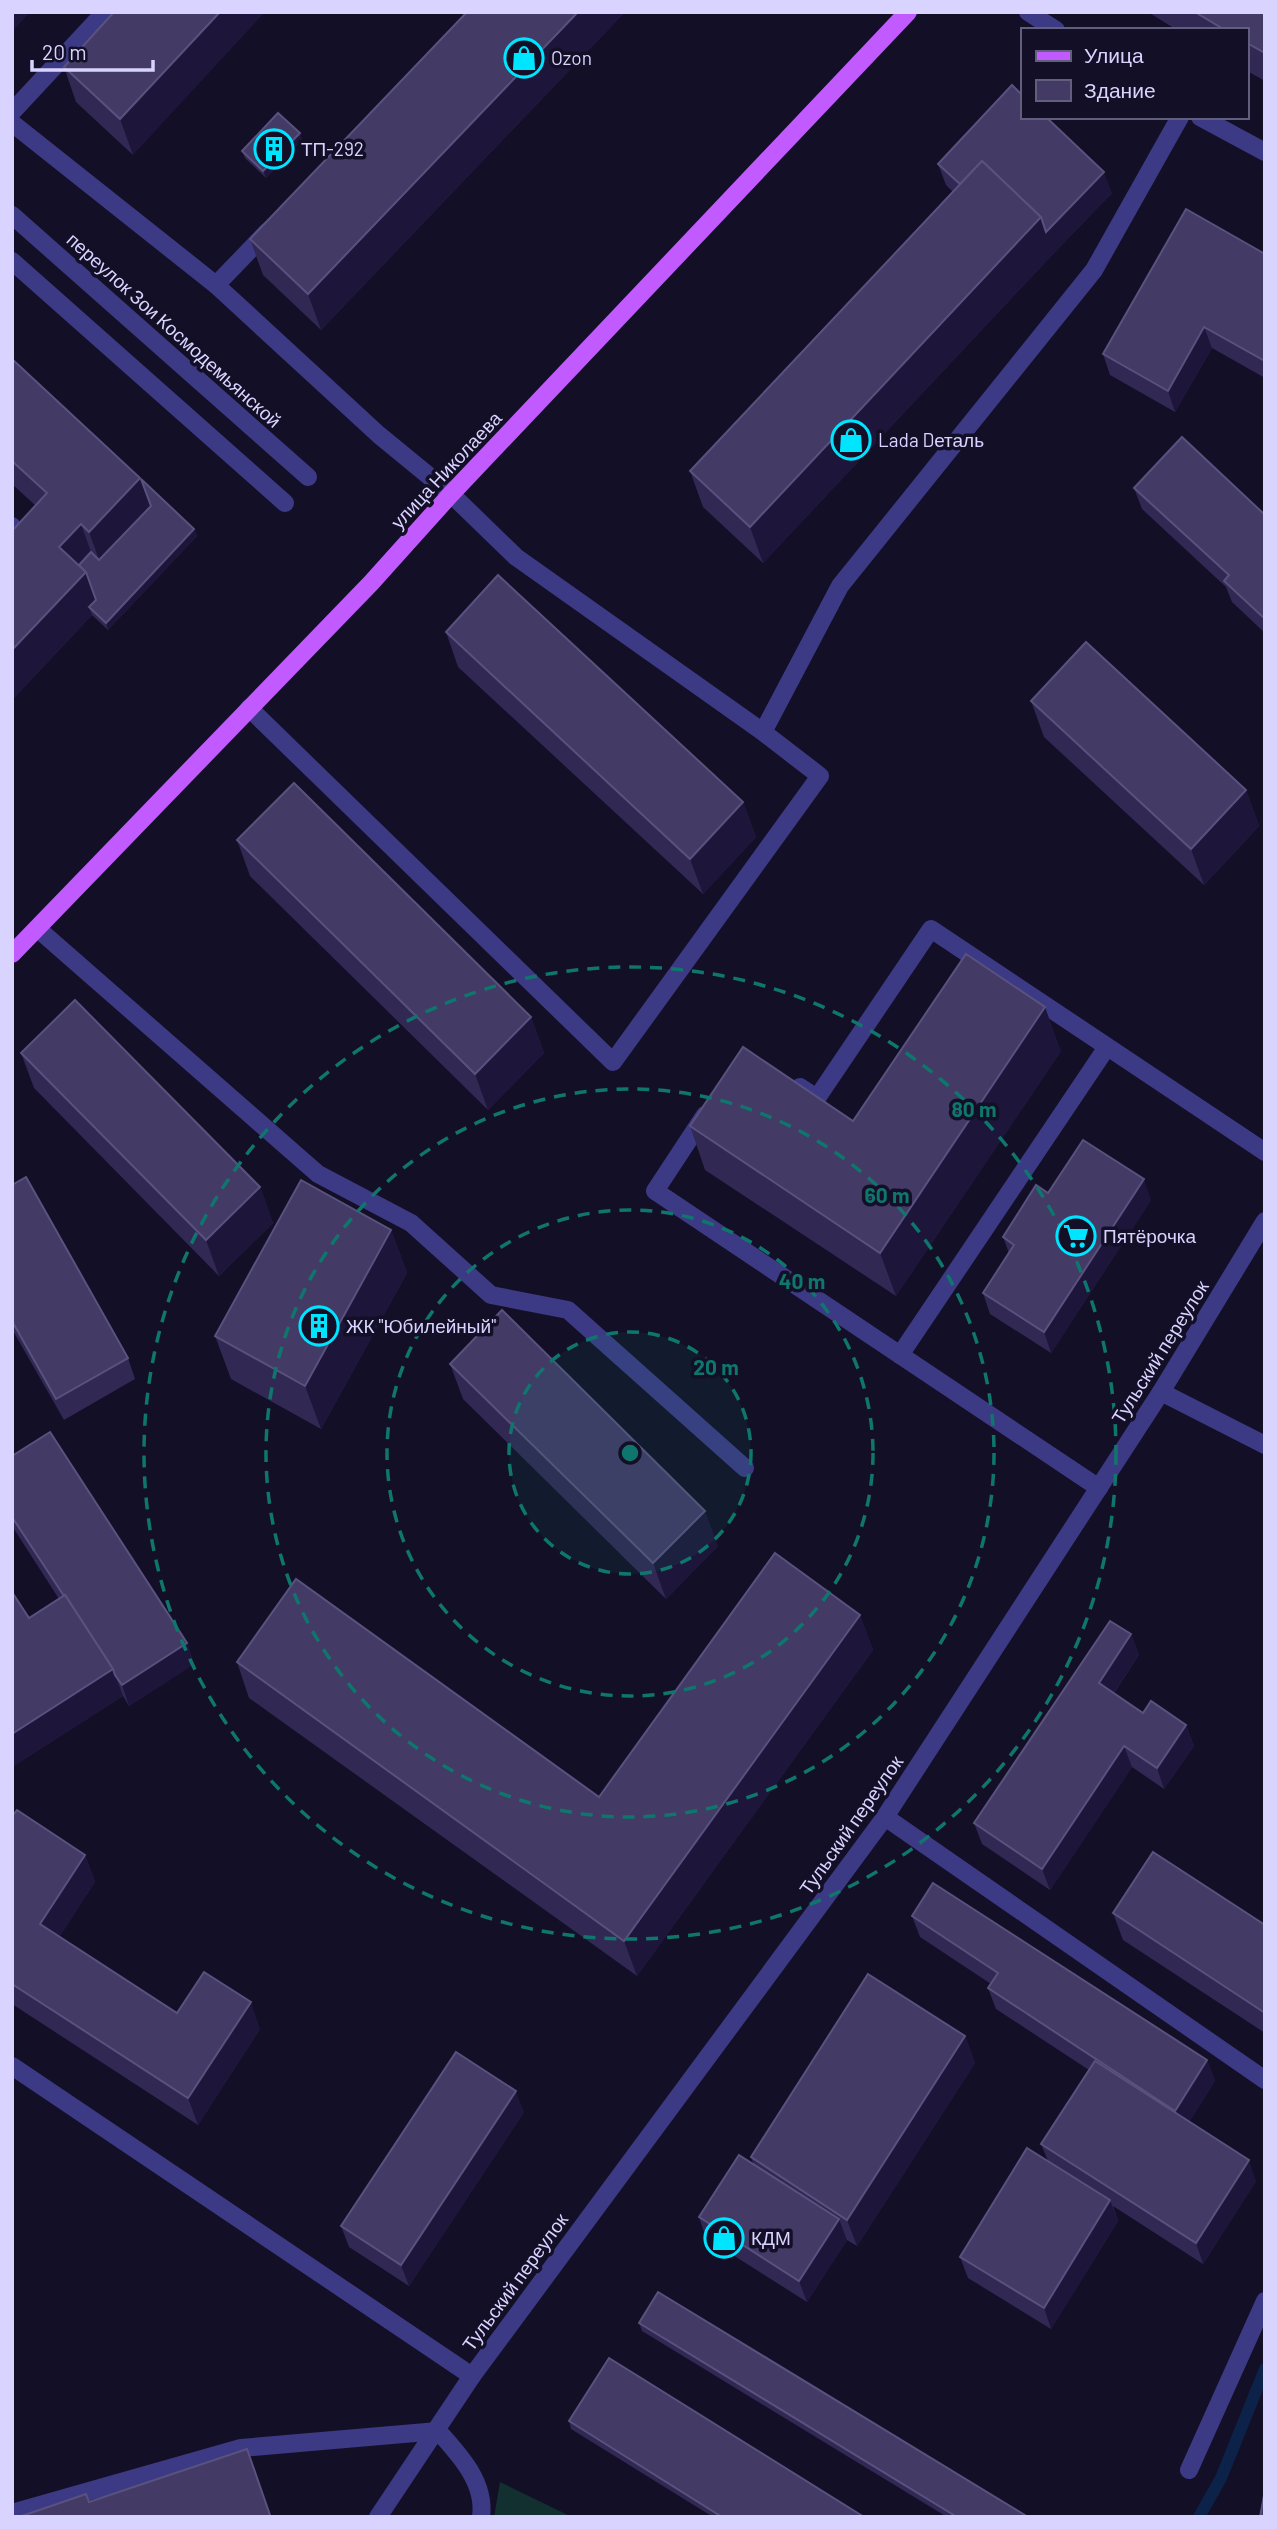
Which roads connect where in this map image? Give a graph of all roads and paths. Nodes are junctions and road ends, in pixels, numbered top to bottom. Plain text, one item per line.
1 (105, 12) edge
2 (908, 12) edge
3 (1028, 12) edge
4 (1053, 28) edge
5 (12, 112) edge
6 (1180, 119) edge
7 (1204, 119) edge
8 (12, 123) edge
9 (1265, 152) edge
10 (12, 215) edge
11 (282, 217) edge
12 (12, 261) edge
13 (216, 285) junction
14 (308, 477) dead end
15 (452, 494) junction
16 (285, 503) dead end
17 (250, 708) junction
18 (763, 732) junction
19 (38, 929) junction
20 (12, 954) edge
21 (1107, 1047) junction
22 (783, 1075) edge
23 (712, 1105) edge
24 (1265, 1152) edge
25 (1265, 1222) edge
26 (900, 1355) junction
27 (1161, 1392) junction
28 (1265, 1445) edge
29 (745, 1468) dead end
30 (1099, 1488) junction
31 (885, 1817) junction
32 (12, 2066) edge
33 (1265, 2080) edge
34 (1265, 2301) edge
35 (472, 2376) junction
36 (438, 2431) junction
37 (1189, 2470) dead end
38 (12, 2513) edge
39 (378, 2517) edge
40 (481, 2517) edge

1 - 5 street
2 - 15 main road, улица Николаева
3 - 4 street
6 - 18 street
7 - 9 street
8 - 13 street
10 - 14 street, переулок Зои Космодемьянской
11 - 13 street
12 - 16 street
13 - 15 street
15 - 17 main road, улица Николаева
15 - 18 street
17 - 18 street
17 - 19 main road, улица Николаева
19 - 20 main road, улица Николаева
19 - 29 street
21 - 22 street
21 - 24 street
21 - 26 street
23 - 26 street
25 - 27 street, Тульский переулок
26 - 30 street
27 - 28 street
27 - 30 street, Тульский переулок
30 - 31 street, Тульский переулок
31 - 33 street
31 - 35 street, Тульский переулок
32 - 35 street
34 - 37 street
35 - 36 street, Тульский переулок
36 - 38 street
36 - 39 street, Тульский переулок
36 - 40 street

